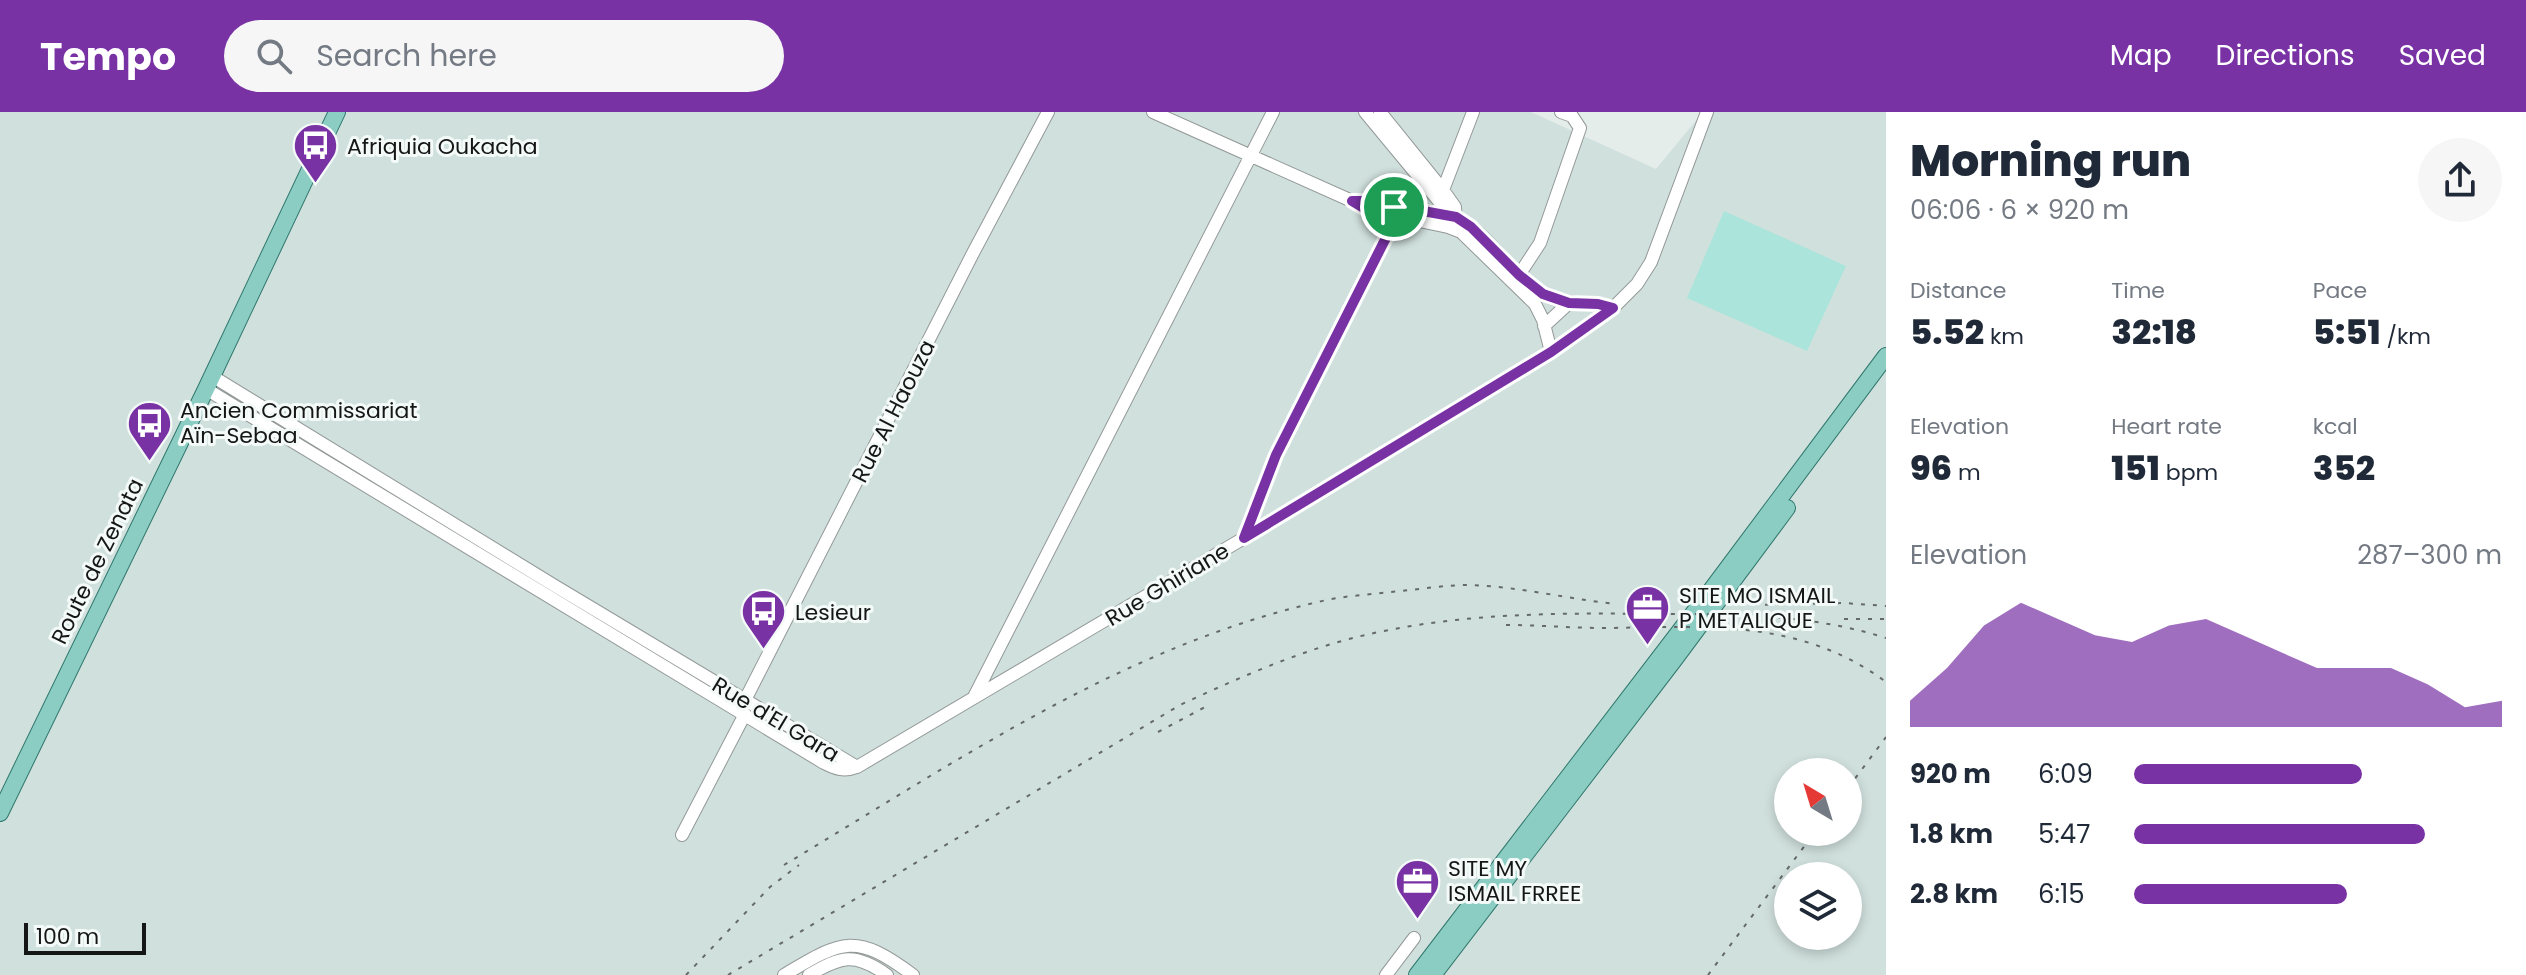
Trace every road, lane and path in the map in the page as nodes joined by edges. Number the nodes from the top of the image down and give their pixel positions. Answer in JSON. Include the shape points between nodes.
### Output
{"nodes":[{"id":1,"x":337,"y":112,"type":"edge"},
{"id":2,"x":1048,"y":112,"type":"edge"},
{"id":3,"x":1153,"y":112,"type":"edge"},
{"id":4,"x":1273,"y":112,"type":"edge"},
{"id":5,"x":1365,"y":112,"type":"edge"},
{"id":6,"x":1380,"y":112,"type":"edge"},
{"id":7,"x":1473,"y":112,"type":"edge"},
{"id":8,"x":1561,"y":112,"type":"edge"},
{"id":9,"x":1707,"y":112,"type":"edge"},
{"id":10,"x":1251,"y":157,"type":"junction"},
{"id":11,"x":1443,"y":190,"type":"junction"},
{"id":12,"x":1352,"y":201,"type":"junction"},
{"id":13,"x":1396,"y":218,"type":"junction"},
{"id":14,"x":1452,"y":222,"type":"junction"},
{"id":15,"x":1519,"y":275,"type":"junction"},
{"id":16,"x":1569,"y":303,"type":"junction"},
{"id":17,"x":1613,"y":308,"type":"junction"},
{"id":18,"x":1544,"y":326,"type":"junction"},
{"id":19,"x":1551,"y":352,"type":"junction"},
{"id":20,"x":1886,"y":356,"type":"edge"},
{"id":21,"x":1886,"y":372,"type":"edge"},
{"id":22,"x":209,"y":383,"type":"junction"},
{"id":23,"x":383,"y":481,"type":"junction"},
{"id":24,"x":376,"y":494,"type":"junction"},
{"id":25,"x":1244,"y":538,"type":"junction"},
{"id":26,"x":974,"y":698,"type":"junction"},
{"id":27,"x":743,"y":708,"type":"junction"},
{"id":28,"x":857,"y":767,"type":"joint"},
{"id":29,"x":0,"y":813,"type":"edge"},
{"id":30,"x":682,"y":835,"type":"dead end"},
{"id":31,"x":1414,"y":938,"type":"dead end"},
{"id":32,"x":871,"y":949,"type":"junction"},
{"id":33,"x":865,"y":963,"type":"junction"},
{"id":34,"x":784,"y":975,"type":"edge"},
{"id":35,"x":809,"y":975,"type":"edge"},
{"id":36,"x":887,"y":975,"type":"edge"},
{"id":37,"x":913,"y":975,"type":"edge"},
{"id":38,"x":1386,"y":975,"type":"edge"},
{"id":39,"x":1417,"y":975,"type":"edge"},
{"id":40,"x":1433,"y":975,"type":"edge"}],
"edges":[{"from":1,"to":22,"type":"main road","name":"Route de Zenata"},
{"from":2,"to":27,"type":"street","name":"Rue Al Haouza"},
{"from":3,"to":10,"type":"street"},
{"from":4,"to":10,"type":"street"},
{"from":5,"to":14,"type":"street"},
{"from":6,"to":11,"type":"street"},
{"from":7,"to":11,"type":"street"},
{"from":8,"to":15,"type":"street","via":[[1572,116],[1580,128],[1540,243]]},
{"from":9,"to":17,"type":"street","name":"Rue Ghiriane","via":[[1656,252],[1637,284]]},
{"from":10,"to":12,"type":"street"},
{"from":10,"to":26,"type":"street"},
{"from":11,"to":14,"type":"street","via":[[1455,207]]},
{"from":12,"to":13,"type":"street"},
{"from":12,"to":14,"type":"street"},
{"from":13,"to":14,"type":"street"},
{"from":13,"to":25,"type":"street","via":[[1276,455]]},
{"from":14,"to":15,"type":"street","via":[[1471,227]]},
{"from":14,"to":18,"type":"street","via":[[1535,304]]},
{"from":15,"to":16,"type":"street","via":[[1543,294]]},
{"from":16,"to":17,"type":"street"},
{"from":16,"to":18,"type":"street"},
{"from":17,"to":19,"type":"street","name":"Rue Ghiriane"},
{"from":18,"to":19,"type":"street"},
{"from":19,"to":25,"type":"street","name":"Rue Ghiriane"},
{"from":20,"to":39,"type":"main road"},
{"from":21,"to":40,"type":"main road"},
{"from":22,"to":23,"type":"street","name":"Rue d'El Gara"},
{"from":22,"to":24,"type":"street","name":"Rue d'El Gara"},
{"from":22,"to":29,"type":"main road","name":"Route de Zenata"},
{"from":23,"to":24,"type":"street"},
{"from":23,"to":27,"type":"street","name":"Rue d'El Gara"},
{"from":24,"to":27,"type":"street","name":"Rue d'El Gara"},
{"from":25,"to":26,"type":"street","name":"Rue Ghiriane"},
{"from":26,"to":28,"type":"street","name":"Rue Ghiriane"},
{"from":27,"to":28,"type":"street","name":"Rue d'El Gara"},
{"from":27,"to":30,"type":"street","name":"Rue Al Haouza"},
{"from":31,"to":38,"type":"street"},
{"from":32,"to":33,"type":"street"},
{"from":32,"to":34,"type":"street","via":[[853,944],[832,948]]},
{"from":32,"to":37,"type":"street"},
{"from":33,"to":35,"type":"street","via":[[840,959]]},
{"from":33,"to":36,"type":"street"}]}
